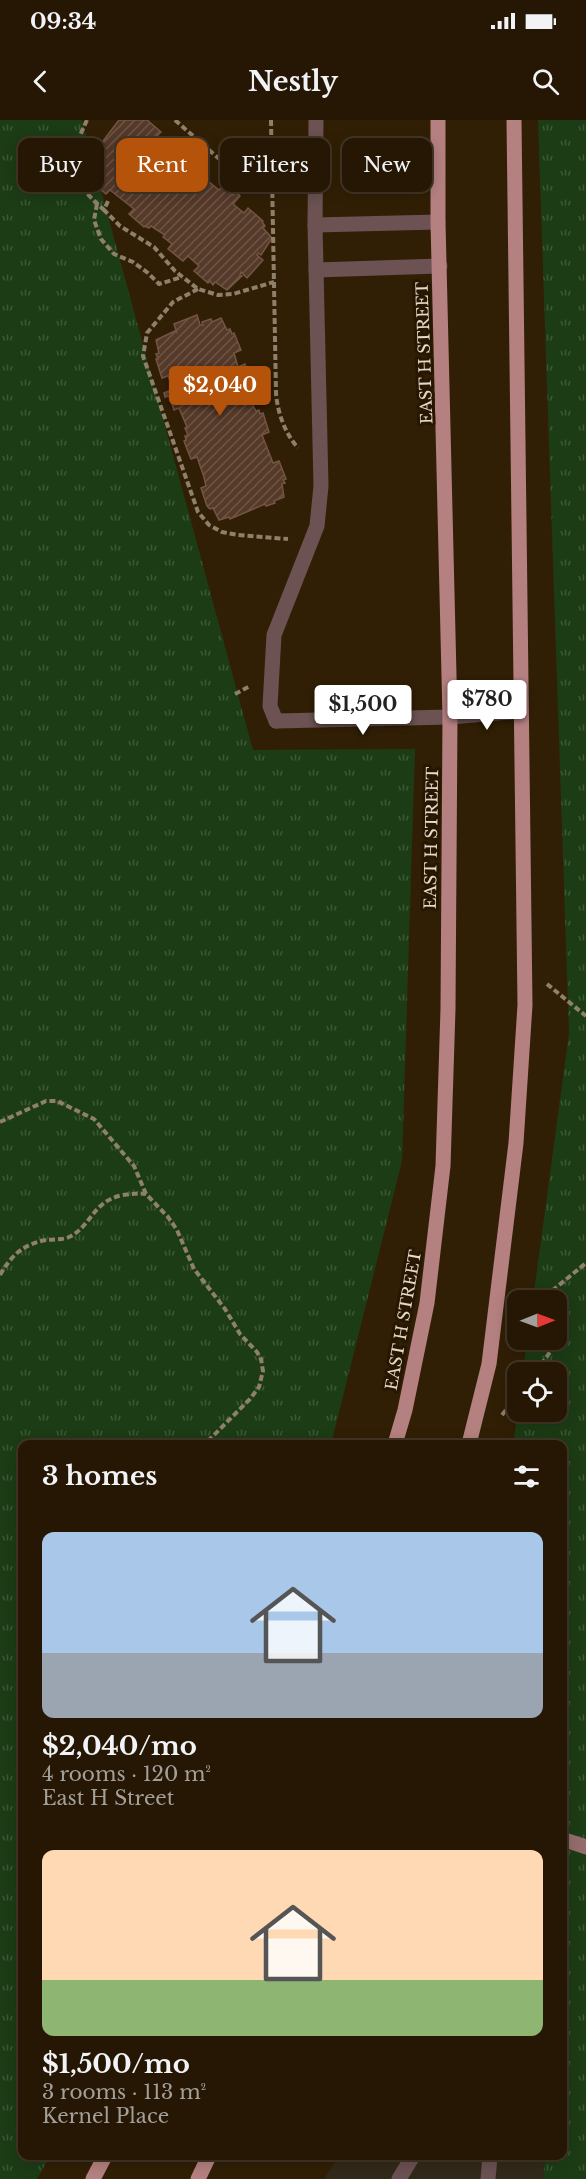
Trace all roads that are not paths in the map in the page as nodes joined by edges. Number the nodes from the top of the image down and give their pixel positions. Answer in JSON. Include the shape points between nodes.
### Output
{"nodes":[{"id":1,"x":316,"y":120,"type":"edge"},
{"id":2,"x":438,"y":120,"type":"edge"},
{"id":3,"x":514,"y":120,"type":"edge"},
{"id":4,"x":438,"y":222,"type":"junction"},
{"id":5,"x":315,"y":225,"type":"junction"},
{"id":6,"x":440,"y":266,"type":"junction"},
{"id":7,"x":316,"y":270,"type":"junction"},
{"id":8,"x":521,"y":711,"type":"junction"},
{"id":9,"x":450,"y":717,"type":"junction"},
{"id":10,"x":396,"y":1440,"type":"edge"},
{"id":11,"x":470,"y":1440,"type":"edge"},
{"id":12,"x":567,"y":1841,"type":"edge"},
{"id":13,"x":586,"y":1847,"type":"edge"},
{"id":14,"x":103,"y":2160,"type":"edge"},
{"id":15,"x":207,"y":2160,"type":"edge"},
{"id":16,"x":410,"y":2160,"type":"edge"},
{"id":17,"x":490,"y":2160,"type":"edge"},
{"id":18,"x":93,"y":2179,"type":"edge"},
{"id":19,"x":198,"y":2179,"type":"edge"},
{"id":20,"x":399,"y":2179,"type":"edge"},
{"id":21,"x":488,"y":2179,"type":"edge"}],
"edges":[{"from":1,"to":5,"type":"street"},
{"from":2,"to":4,"type":"main road","name":"EAST H STREET"},
{"from":3,"to":8,"type":"main road"},
{"from":4,"to":5,"type":"street"},
{"from":4,"to":6,"type":"main road","name":"EAST H STREET"},
{"from":5,"to":7,"type":"street"},
{"from":6,"to":7,"type":"street"},
{"from":6,"to":9,"type":"main road","name":"EAST H STREET"},
{"from":7,"to":9,"type":"street","via":[[321,486],[317,526],[274,634],[270,706],[276,721]]},
{"from":8,"to":9,"type":"street"},
{"from":8,"to":11,"type":"main road","via":[[525,1005],[516,1143],[489,1364]]},
{"from":9,"to":10,"type":"main road","name":"EAST H STREET","via":[[443,1166],[427,1303]]},
{"from":12,"to":13,"type":"street"},
{"from":14,"to":18,"type":"main road"},
{"from":15,"to":19,"type":"main road"},
{"from":16,"to":20,"type":"street"},
{"from":17,"to":21,"type":"street"}]}
